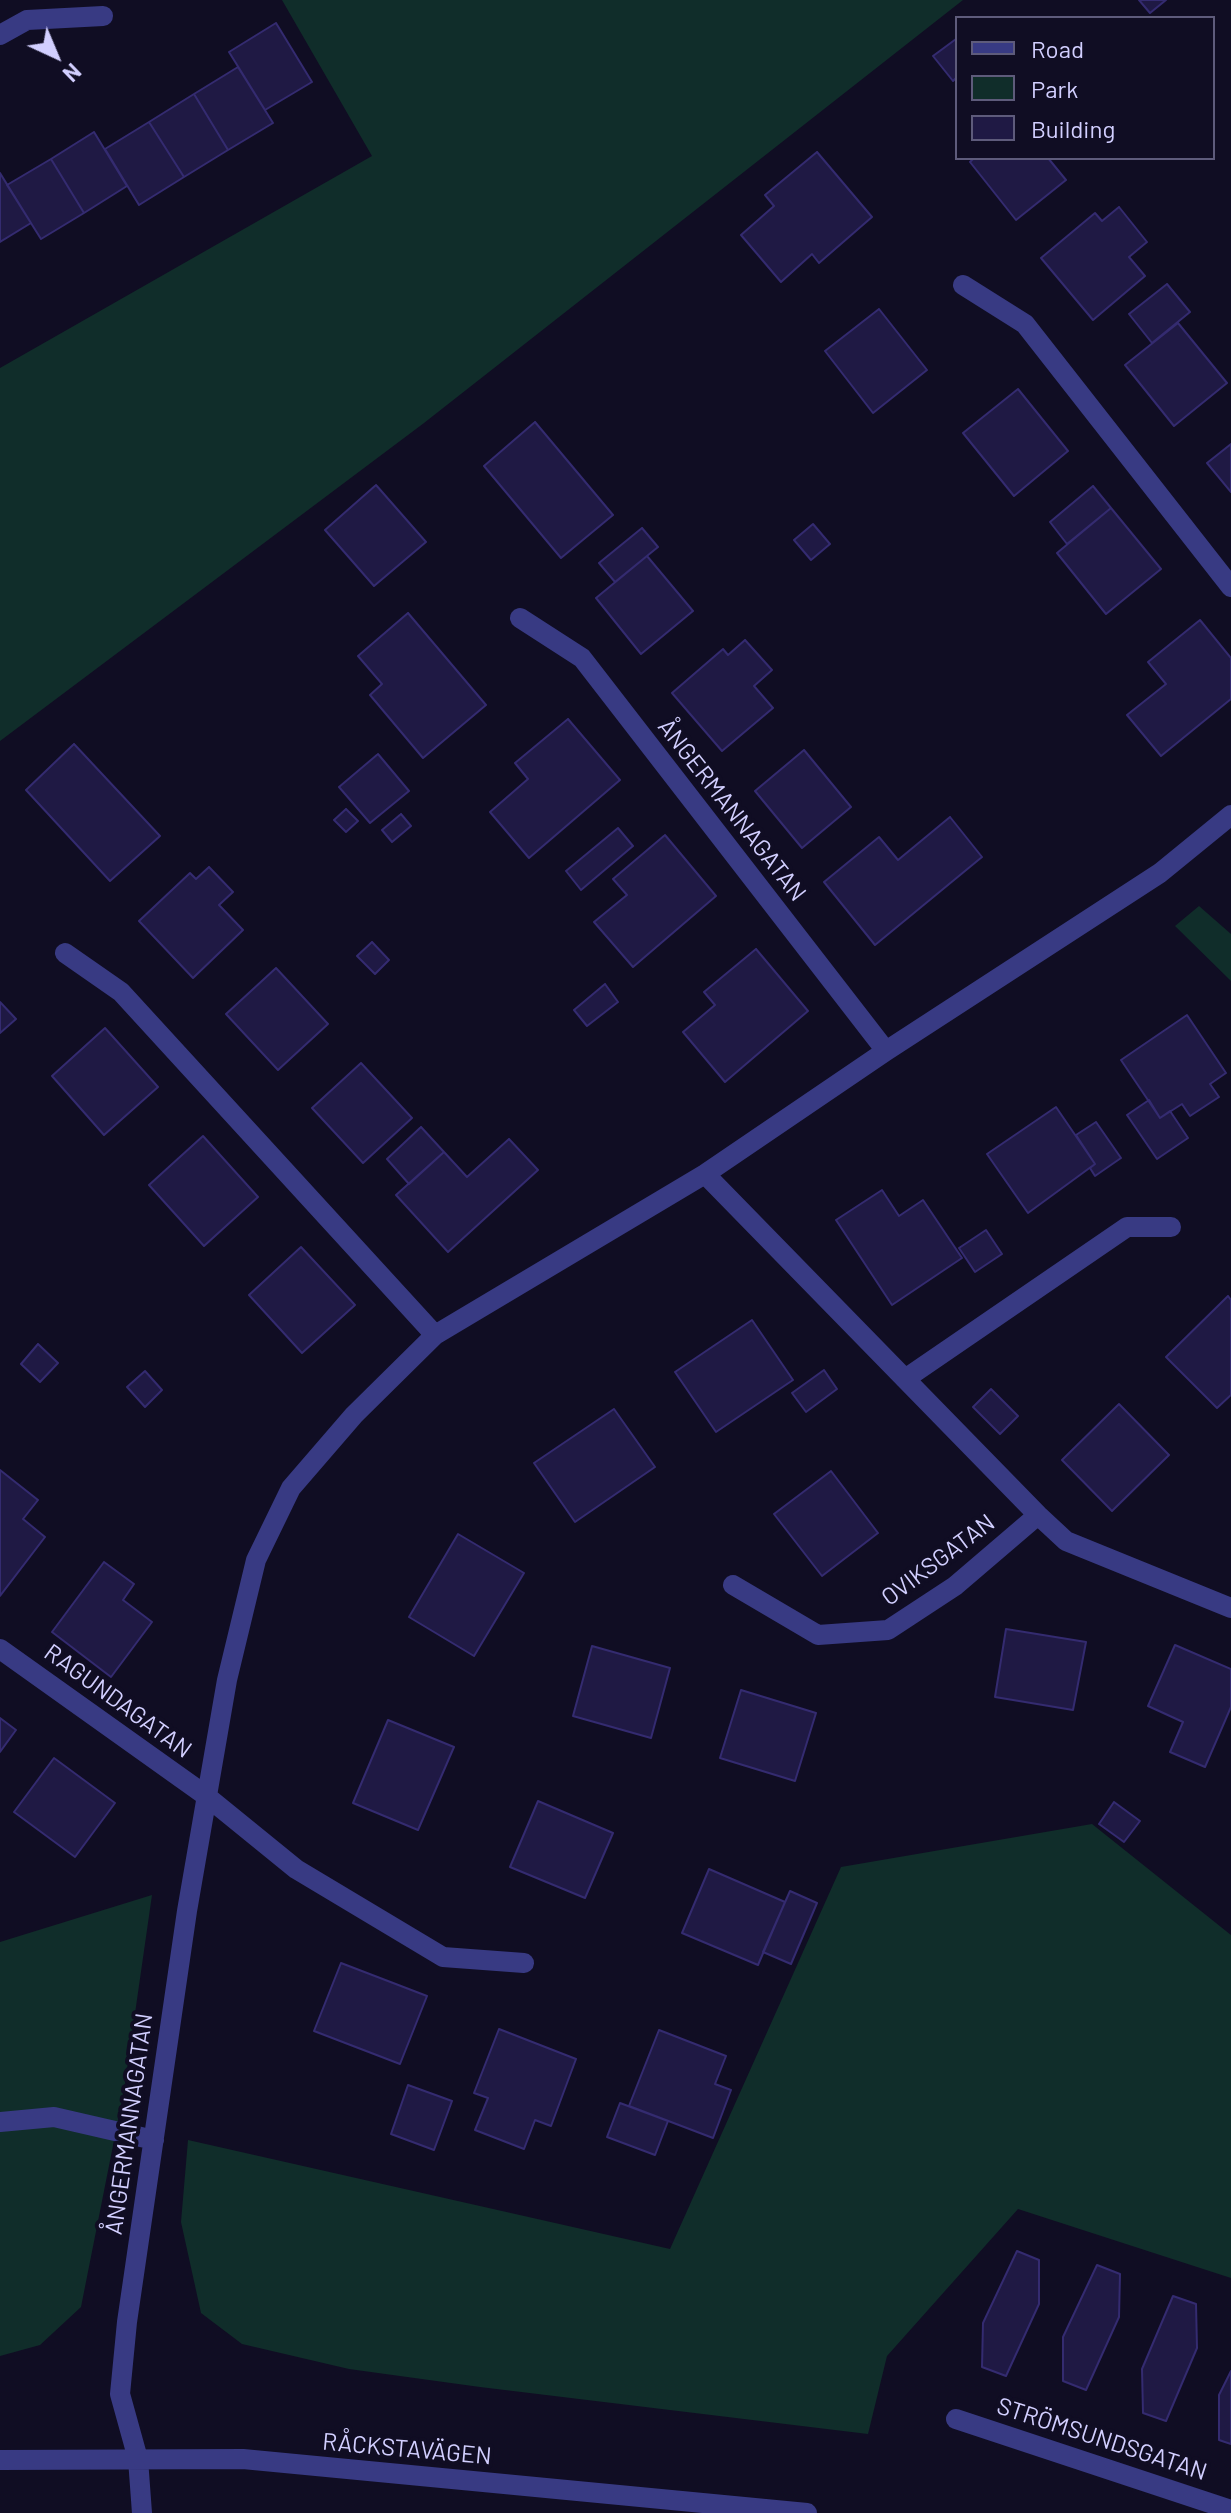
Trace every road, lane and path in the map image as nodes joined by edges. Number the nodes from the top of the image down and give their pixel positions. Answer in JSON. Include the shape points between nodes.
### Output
{"nodes":[{"id":1,"x":103,"y":16,"type":"dead end"},
{"id":2,"x":0,"y":35,"type":"edge"},
{"id":3,"x":963,"y":285,"type":"dead end"},
{"id":4,"x":1231,"y":587,"type":"edge"},
{"id":5,"x":520,"y":618,"type":"dead end"},
{"id":6,"x":1231,"y":815,"type":"edge"},
{"id":7,"x":65,"y":953,"type":"dead end"},
{"id":8,"x":886,"y":1051,"type":"junction"},
{"id":9,"x":705,"y":1174,"type":"junction"},
{"id":10,"x":1171,"y":1227,"type":"dead end"},
{"id":11,"x":435,"y":1335,"type":"junction"},
{"id":12,"x":905,"y":1379,"type":"junction"},
{"id":13,"x":1038,"y":1515,"type":"junction"},
{"id":14,"x":733,"y":1585,"type":"dead end"},
{"id":15,"x":1231,"y":1608,"type":"edge"},
{"id":16,"x":0,"y":1649,"type":"edge"},
{"id":17,"x":205,"y":1795,"type":"junction"},
{"id":18,"x":524,"y":1963,"type":"dead end"},
{"id":19,"x":0,"y":2122,"type":"edge"},
{"id":20,"x":154,"y":2140,"type":"junction"},
{"id":21,"x":956,"y":2419,"type":"dead end"},
{"id":22,"x":138,"y":2459,"type":"junction"},
{"id":23,"x":0,"y":2460,"type":"edge"},
{"id":24,"x":1231,"y":2510,"type":"edge"},
{"id":25,"x":142,"y":2513,"type":"edge"},
{"id":26,"x":807,"y":2513,"type":"edge"}],
"edges":[{"from":1,"to":2,"type":"street","via":[[27,20]]},
{"from":3,"to":4,"type":"street","via":[[1025,324]]},
{"from":5,"to":8,"type":"street","name":"ÅNGERMANNAGATAN","via":[[582,658]]},
{"from":6,"to":8,"type":"street","name":"ÅNGERMANNAGATAN","via":[[1160,873]]},
{"from":7,"to":11,"type":"street","via":[[121,992]]},
{"from":8,"to":9,"type":"street","name":"ÅNGERMANNAGATAN"},
{"from":9,"to":11,"type":"street","name":"ÅNGERMANNAGATAN"},
{"from":9,"to":12,"type":"street","name":"OVIKSGATAN"},
{"from":10,"to":12,"type":"street","via":[[1127,1227]]},
{"from":11,"to":17,"type":"street","name":"ÅNGERMANNAGATAN","via":[[354,1415],[291,1488],[256,1560]]},
{"from":12,"to":13,"type":"street","name":"OVIKSGATAN"},
{"from":13,"to":14,"type":"street","name":"OVIKSGATAN","via":[[955,1586],[888,1630],[818,1635]]},
{"from":13,"to":15,"type":"street","name":"OVIKSGATAN","via":[[1066,1541]]},
{"from":16,"to":17,"type":"street","name":"RAGUNDAGATAN"},
{"from":17,"to":18,"type":"street","via":[[296,1869],[443,1957]]},
{"from":17,"to":20,"type":"street","name":"ÅNGERMANNAGATAN"},
{"from":19,"to":20,"type":"street","via":[[54,2117]]},
{"from":20,"to":22,"type":"street","name":"ÅNGERMANNAGATAN","via":[[120,2394]]},
{"from":21,"to":24,"type":"street","name":"STRÖMSUNDSGATAN"},
{"from":22,"to":23,"type":"street","name":"RÅCKSTAVÄGEN"},
{"from":22,"to":25,"type":"street","name":"ÅNGERMANNAGATAN"},
{"from":22,"to":26,"type":"street","name":"RÅCKSTAVÄGEN","via":[[243,2459]]}]}
